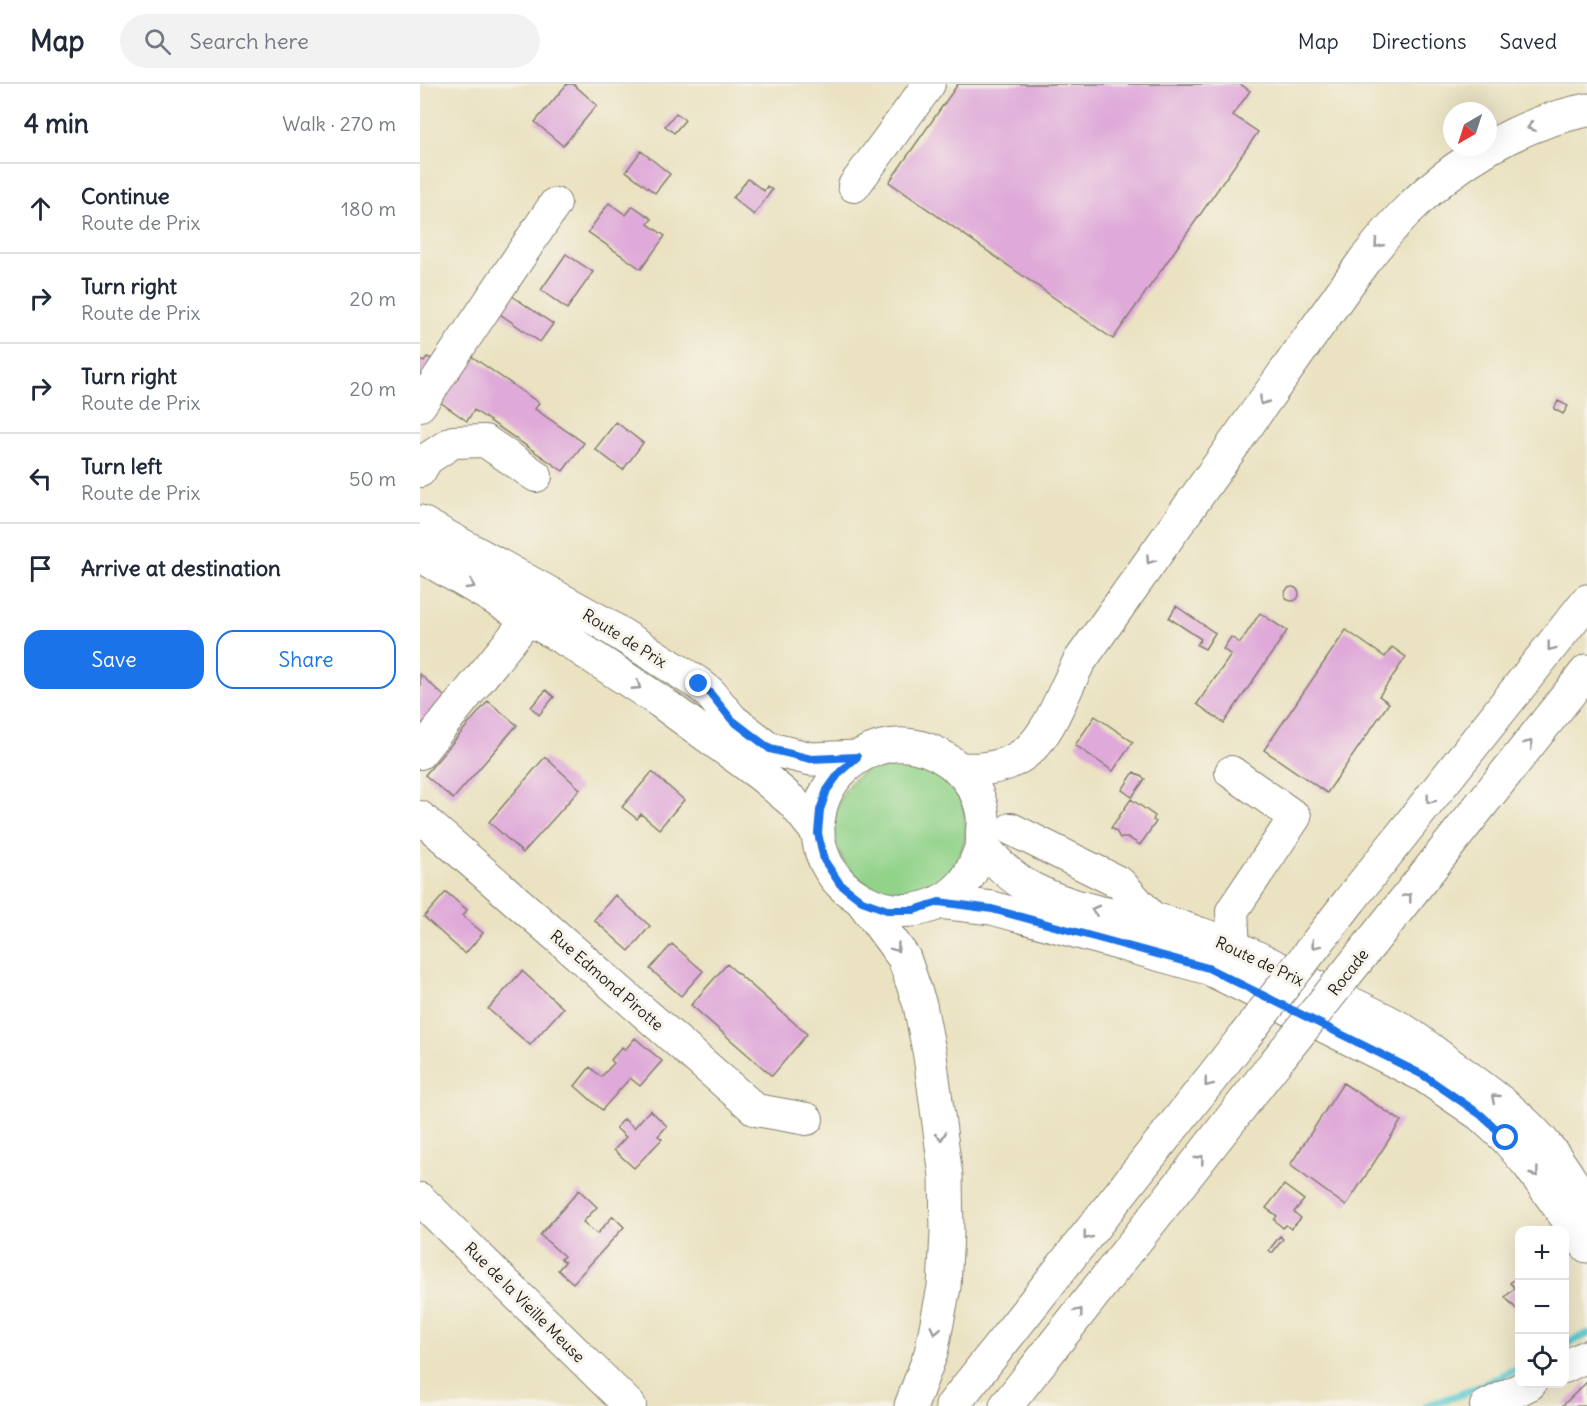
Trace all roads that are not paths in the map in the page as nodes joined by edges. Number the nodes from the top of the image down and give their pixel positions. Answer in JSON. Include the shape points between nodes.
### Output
{"nodes":[{"id":1,"x":929,"y":84,"type":"edge"},
{"id":2,"x":1587,"y":110,"type":"edge"},
{"id":3,"x":854,"y":186,"type":"dead end"},
{"id":4,"x":555,"y":204,"type":"dead end"},
{"id":5,"x":420,"y":405,"type":"edge"},
{"id":6,"x":420,"y":471,"type":"edge"},
{"id":7,"x":536,"y":476,"type":"dead end"},
{"id":8,"x":420,"y":522,"type":"edge"},
{"id":9,"x":420,"y":555,"type":"edge"},
{"id":10,"x":1587,"y":601,"type":"edge"},
{"id":11,"x":538,"y":605,"type":"junction"},
{"id":12,"x":1587,"y":671,"type":"edge"},
{"id":13,"x":420,"y":753,"type":"edge"},
{"id":14,"x":857,"y":757,"type":"junction"},
{"id":15,"x":960,"y":769,"type":"junction"},
{"id":16,"x":1231,"y":772,"type":"dead end"},
{"id":17,"x":420,"y":817,"type":"edge"},
{"id":18,"x":818,"y":833,"type":"junction"},
{"id":19,"x":997,"y":836,"type":"junction"},
{"id":20,"x":862,"y":901,"type":"junction"},
{"id":21,"x":939,"y":902,"type":"junction"},
{"id":22,"x":1153,"y":919,"type":"junction"},
{"id":23,"x":1234,"y":949,"type":"junction"},
{"id":24,"x":1160,"y":954,"type":"junction"},
{"id":25,"x":807,"y":1119,"type":"dead end"},
{"id":26,"x":420,"y":1199,"type":"edge"},
{"id":27,"x":1583,"y":1217,"type":"edge"},
{"id":28,"x":1587,"y":1356,"type":"edge"},
{"id":29,"x":1569,"y":1365,"type":"edge"},
{"id":30,"x":1520,"y":1388,"type":"edge"},
{"id":31,"x":630,"y":1406,"type":"edge"},
{"id":32,"x":911,"y":1406,"type":"edge"},
{"id":33,"x":952,"y":1406,"type":"edge"},
{"id":34,"x":1006,"y":1406,"type":"edge"},
{"id":35,"x":1486,"y":1406,"type":"edge"}],
"edges":[{"from":1,"to":3,"type":"street"},
{"from":2,"to":15,"type":"main road","one_way":true,"via":[[1518,133],[1459,166],[1406,212],[1364,261],[1079,662],[1051,722],[1027,753],[1008,765],[981,771]]},
{"from":4,"to":5,"type":"street"},
{"from":6,"to":7,"type":"street","via":[[427,459],[453,442],[485,441]]},
{"from":8,"to":11,"type":"main road","name":"Route de Prix"},
{"from":9,"to":11,"type":"main road","name":"Route de Prix","one_way":true},
{"from":10,"to":33,"type":"main road","one_way":true,"bridge":true},
{"from":11,"to":13,"type":"street"},
{"from":11,"to":14,"type":"main road","name":"Route de Prix","via":[[603,623],[699,684],[732,720],[770,749],[811,759]]},
{"from":11,"to":18,"type":"main road","name":"Route de Prix","one_way":true,"via":[[573,644],[761,775],[793,802]]},
{"from":34,"to":12,"type":"main road","name":"Rocade","one_way":true,"bridge":true},
{"from":14,"to":15,"type":"main road","name":"Route de Prix","via":[[893,745],[913,746],[938,754]]},
{"from":14,"to":18,"type":"main road","name":"Route de Prix","via":[[827,790]]},
{"from":15,"to":19,"type":"main road","name":"Route de Prix","via":[[975,791],[983,817]]},
{"from":16,"to":23,"type":"street","via":[[1295,817],[1232,911]]},
{"from":17,"to":25,"type":"street","name":"Rue Edmond Pirotte","via":[[756,1110]]},
{"from":18,"to":20,"type":"main road","name":"Route de Prix","via":[[824,860],[840,884]]},
{"from":19,"to":21,"type":"main road","name":"Route de Prix","via":[[960,887]]},
{"from":19,"to":22,"type":"street","via":[[1120,883]]},
{"from":22,"to":19,"type":"main road","name":"Route de Prix","one_way":true,"via":[[1076,906],[1031,889],[1001,867]]},
{"from":20,"to":21,"type":"main road","name":"Route de Prix","via":[[887,910],[914,910]]},
{"from":20,"to":32,"type":"main road","one_way":true,"via":[[904,958],[920,1005],[946,1176],[944,1287],[931,1353]]},
{"from":21,"to":24,"type":"main road","name":"Route de Prix","via":[[992,909]]},
{"from":22,"to":23,"type":"main road","name":"Route de Prix"},
{"from":23,"to":24,"type":"street"},
{"from":27,"to":23,"type":"main road","name":"Route de Prix","one_way":true,"via":[[1548,1148],[1483,1087],[1399,1028]]},
{"from":24,"to":27,"type":"main road","name":"Route de Prix","one_way":true,"via":[[1208,968],[1423,1075],[1481,1115]]},
{"from":26,"to":31,"type":"street","name":"Rue de la Vieille Meuse"},
{"from":28,"to":29,"type":"street"},
{"from":30,"to":35,"type":"street"}]}
